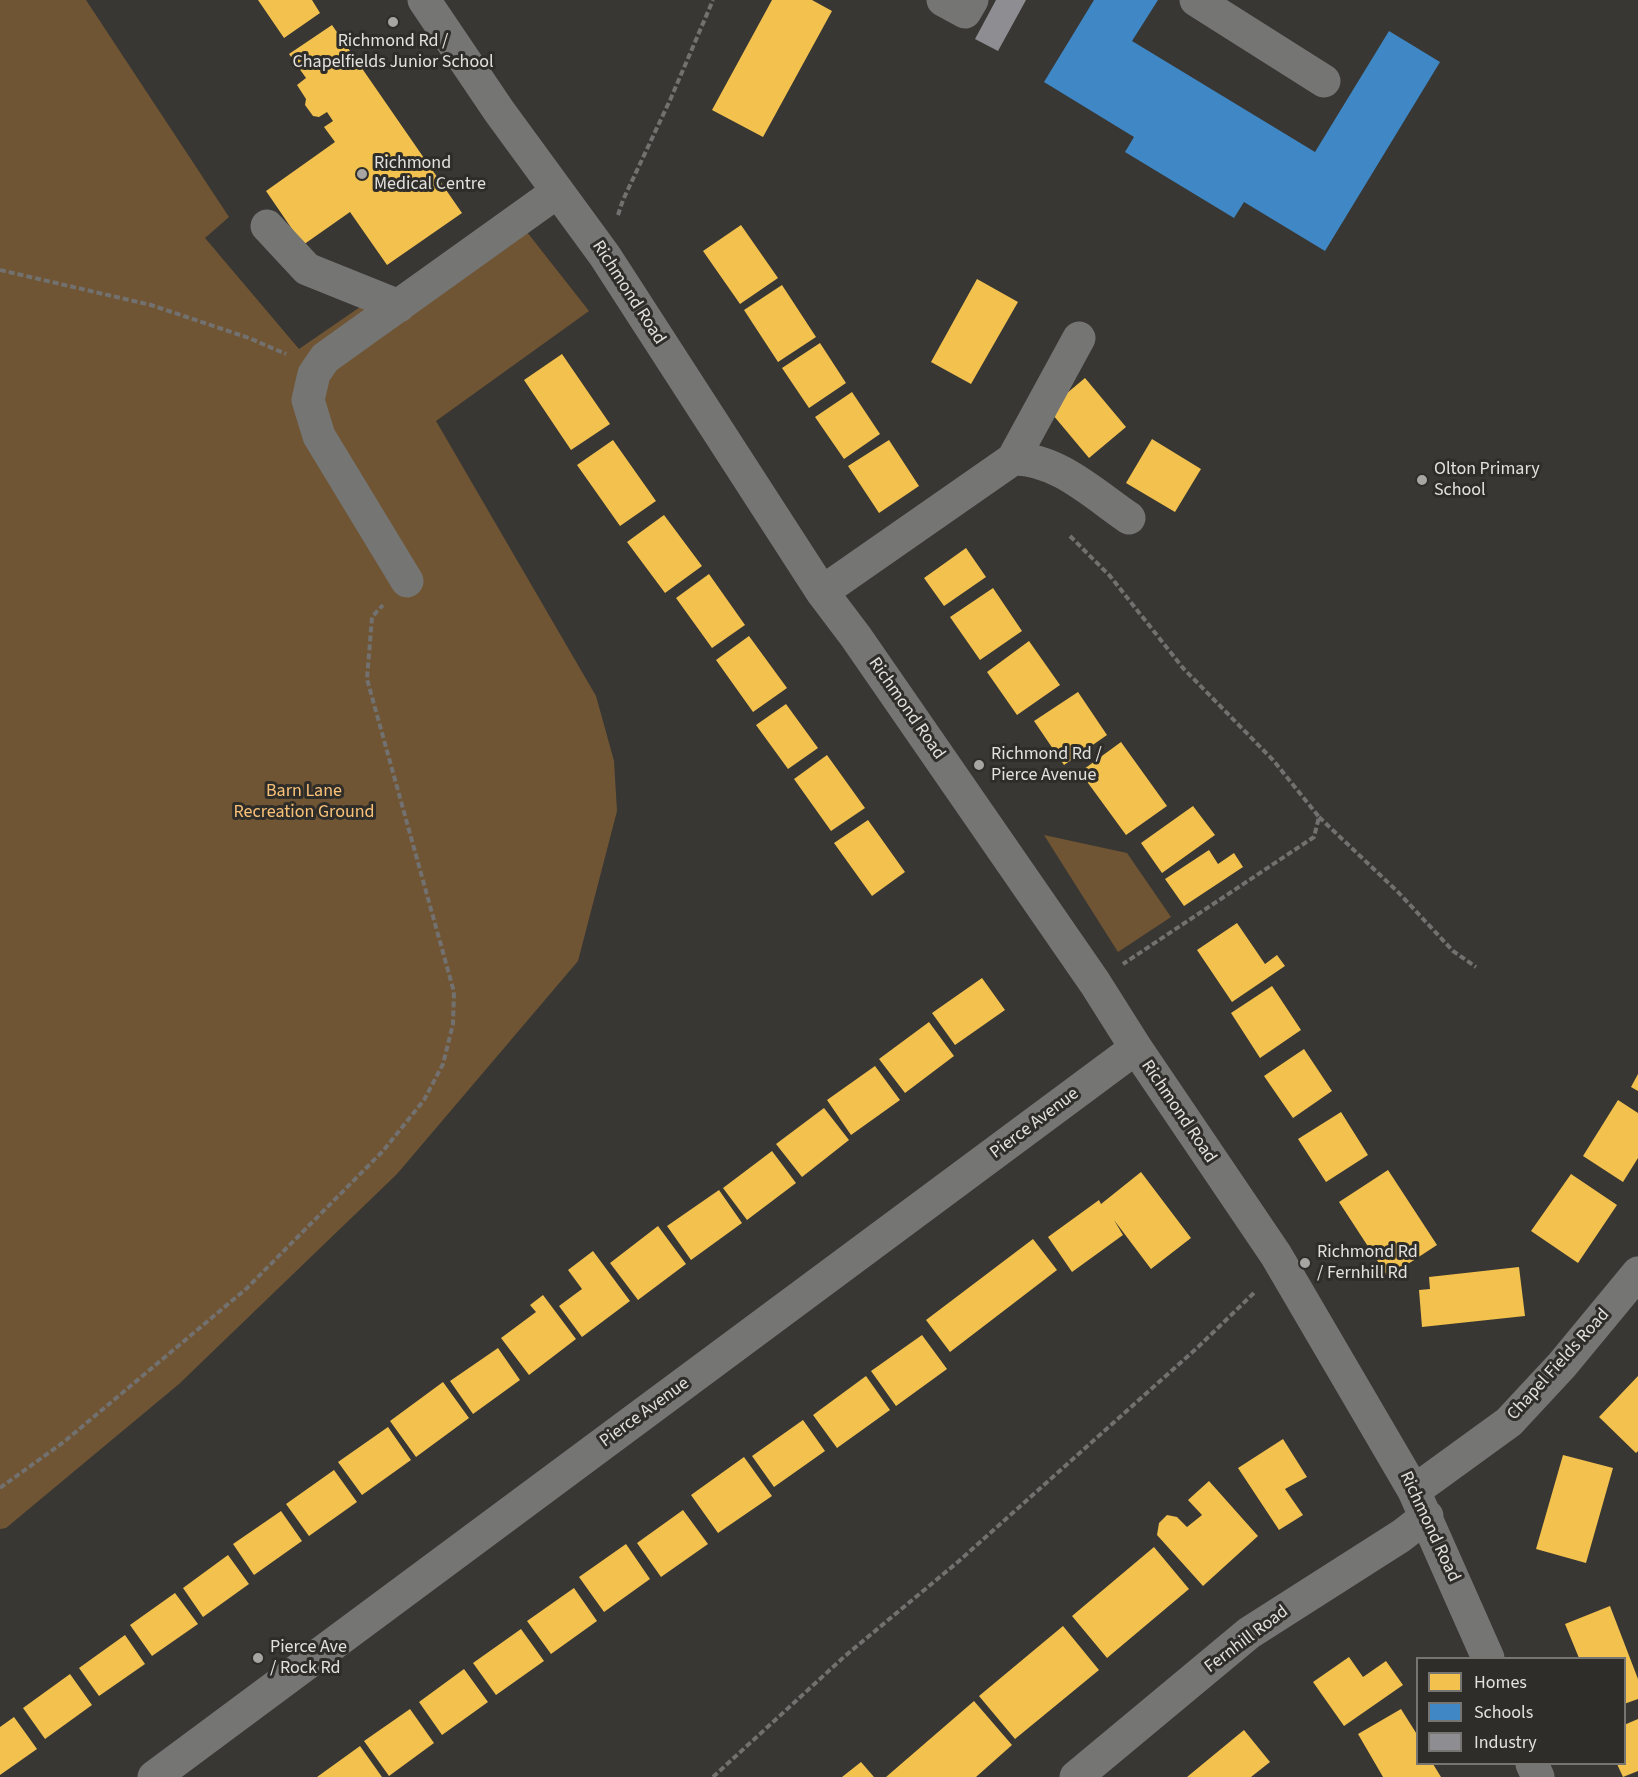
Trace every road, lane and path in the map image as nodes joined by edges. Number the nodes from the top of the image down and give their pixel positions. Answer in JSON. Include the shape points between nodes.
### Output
{"nodes":[{"id":1,"x":424,"y":0,"type":"edge"},
{"id":2,"x":713,"y":0,"type":"edge"},
{"id":3,"x":944,"y":0,"type":"edge"},
{"id":4,"x":972,"y":0,"type":"edge"},
{"id":5,"x":1196,"y":0,"type":"edge"},
{"id":6,"x":1324,"y":81,"type":"dead end"},
{"id":7,"x":557,"y":192,"type":"junction"},
{"id":8,"x":267,"y":226,"type":"dead end"},
{"id":9,"x":605,"y":256,"type":"junction"},
{"id":10,"x":0,"y":270,"type":"edge"},
{"id":11,"x":399,"y":306,"type":"junction"},
{"id":12,"x":1079,"y":338,"type":"dead end"},
{"id":13,"x":314,"y":374,"type":"junction"},
{"id":14,"x":1013,"y":459,"type":"junction"},
{"id":15,"x":1129,"y":518,"type":"dead end"},
{"id":16,"x":1070,"y":537,"type":"dead end"},
{"id":17,"x":407,"y":581,"type":"joint"},
{"id":18,"x":822,"y":592,"type":"junction"},
{"id":19,"x":1319,"y":817,"type":"junction"},
{"id":20,"x":1476,"y":967,"type":"dead end"},
{"id":21,"x":1095,"y":983,"type":"junction"},
{"id":22,"x":1136,"y":1048,"type":"junction"},
{"id":23,"x":1282,"y":1266,"type":"junction"},
{"id":24,"x":1638,"y":1273,"type":"edge"},
{"id":25,"x":0,"y":1488,"type":"edge"},
{"id":26,"x":1420,"y":1503,"type":"junction"},
{"id":27,"x":1487,"y":1657,"type":"edge"},
{"id":28,"x":154,"y":1777,"type":"edge"},
{"id":29,"x":713,"y":1777,"type":"edge"},
{"id":30,"x":1076,"y":1777,"type":"edge"}],
"edges":[{"from":1,"to":7,"type":"street","name":"Richmond Road"},
{"from":2,"to":9,"type":"path","via":[[623,200]]},
{"from":3,"to":4,"type":"street","via":[[965,12]]},
{"from":5,"to":6,"type":"street"},
{"from":7,"to":9,"type":"street","name":"Richmond Road"},
{"from":7,"to":11,"type":"street"},
{"from":8,"to":11,"type":"street","via":[[307,269]]},
{"from":9,"to":18,"type":"street","name":"Richmond Road"},
{"from":10,"to":13,"type":"path","via":[[151,305],[285,353]]},
{"from":11,"to":13,"type":"street","via":[[325,358]]},
{"from":12,"to":14,"type":"street"},
{"from":13,"to":17,"type":"street","via":[[308,400],[319,436]]},
{"from":14,"to":15,"type":"street","via":[[1030,458],[1063,472]]},
{"from":14,"to":18,"type":"street"},
{"from":16,"to":19,"type":"path","via":[[1110,576],[1183,668],[1273,760]]},
{"from":17,"to":25,"type":"path","via":[[372,617],[367,679],[454,992],[453,1024],[443,1064],[424,1100],[383,1152],[246,1289],[65,1441]]},
{"from":18,"to":21,"type":"street","name":"Richmond Road"},
{"from":19,"to":20,"type":"path","via":[[1453,951]]},
{"from":19,"to":21,"type":"path","via":[[1314,837]]},
{"from":21,"to":22,"type":"street","name":"Richmond Road"},
{"from":22,"to":23,"type":"street","name":"Richmond Road"},
{"from":22,"to":28,"type":"street","name":"Pierce Avenue"},
{"from":23,"to":26,"type":"street","name":"Richmond Road"},
{"from":23,"to":29,"type":"path","via":[[1197,1348]]},
{"from":24,"to":26,"type":"street","name":"Chapel Fields Road","via":[[1563,1365],[1509,1422]]},
{"from":26,"to":27,"type":"street","name":"Richmond Road"},
{"from":26,"to":30,"type":"street","name":"Fernhill Road","via":[[1401,1536],[1249,1633]]}]}
